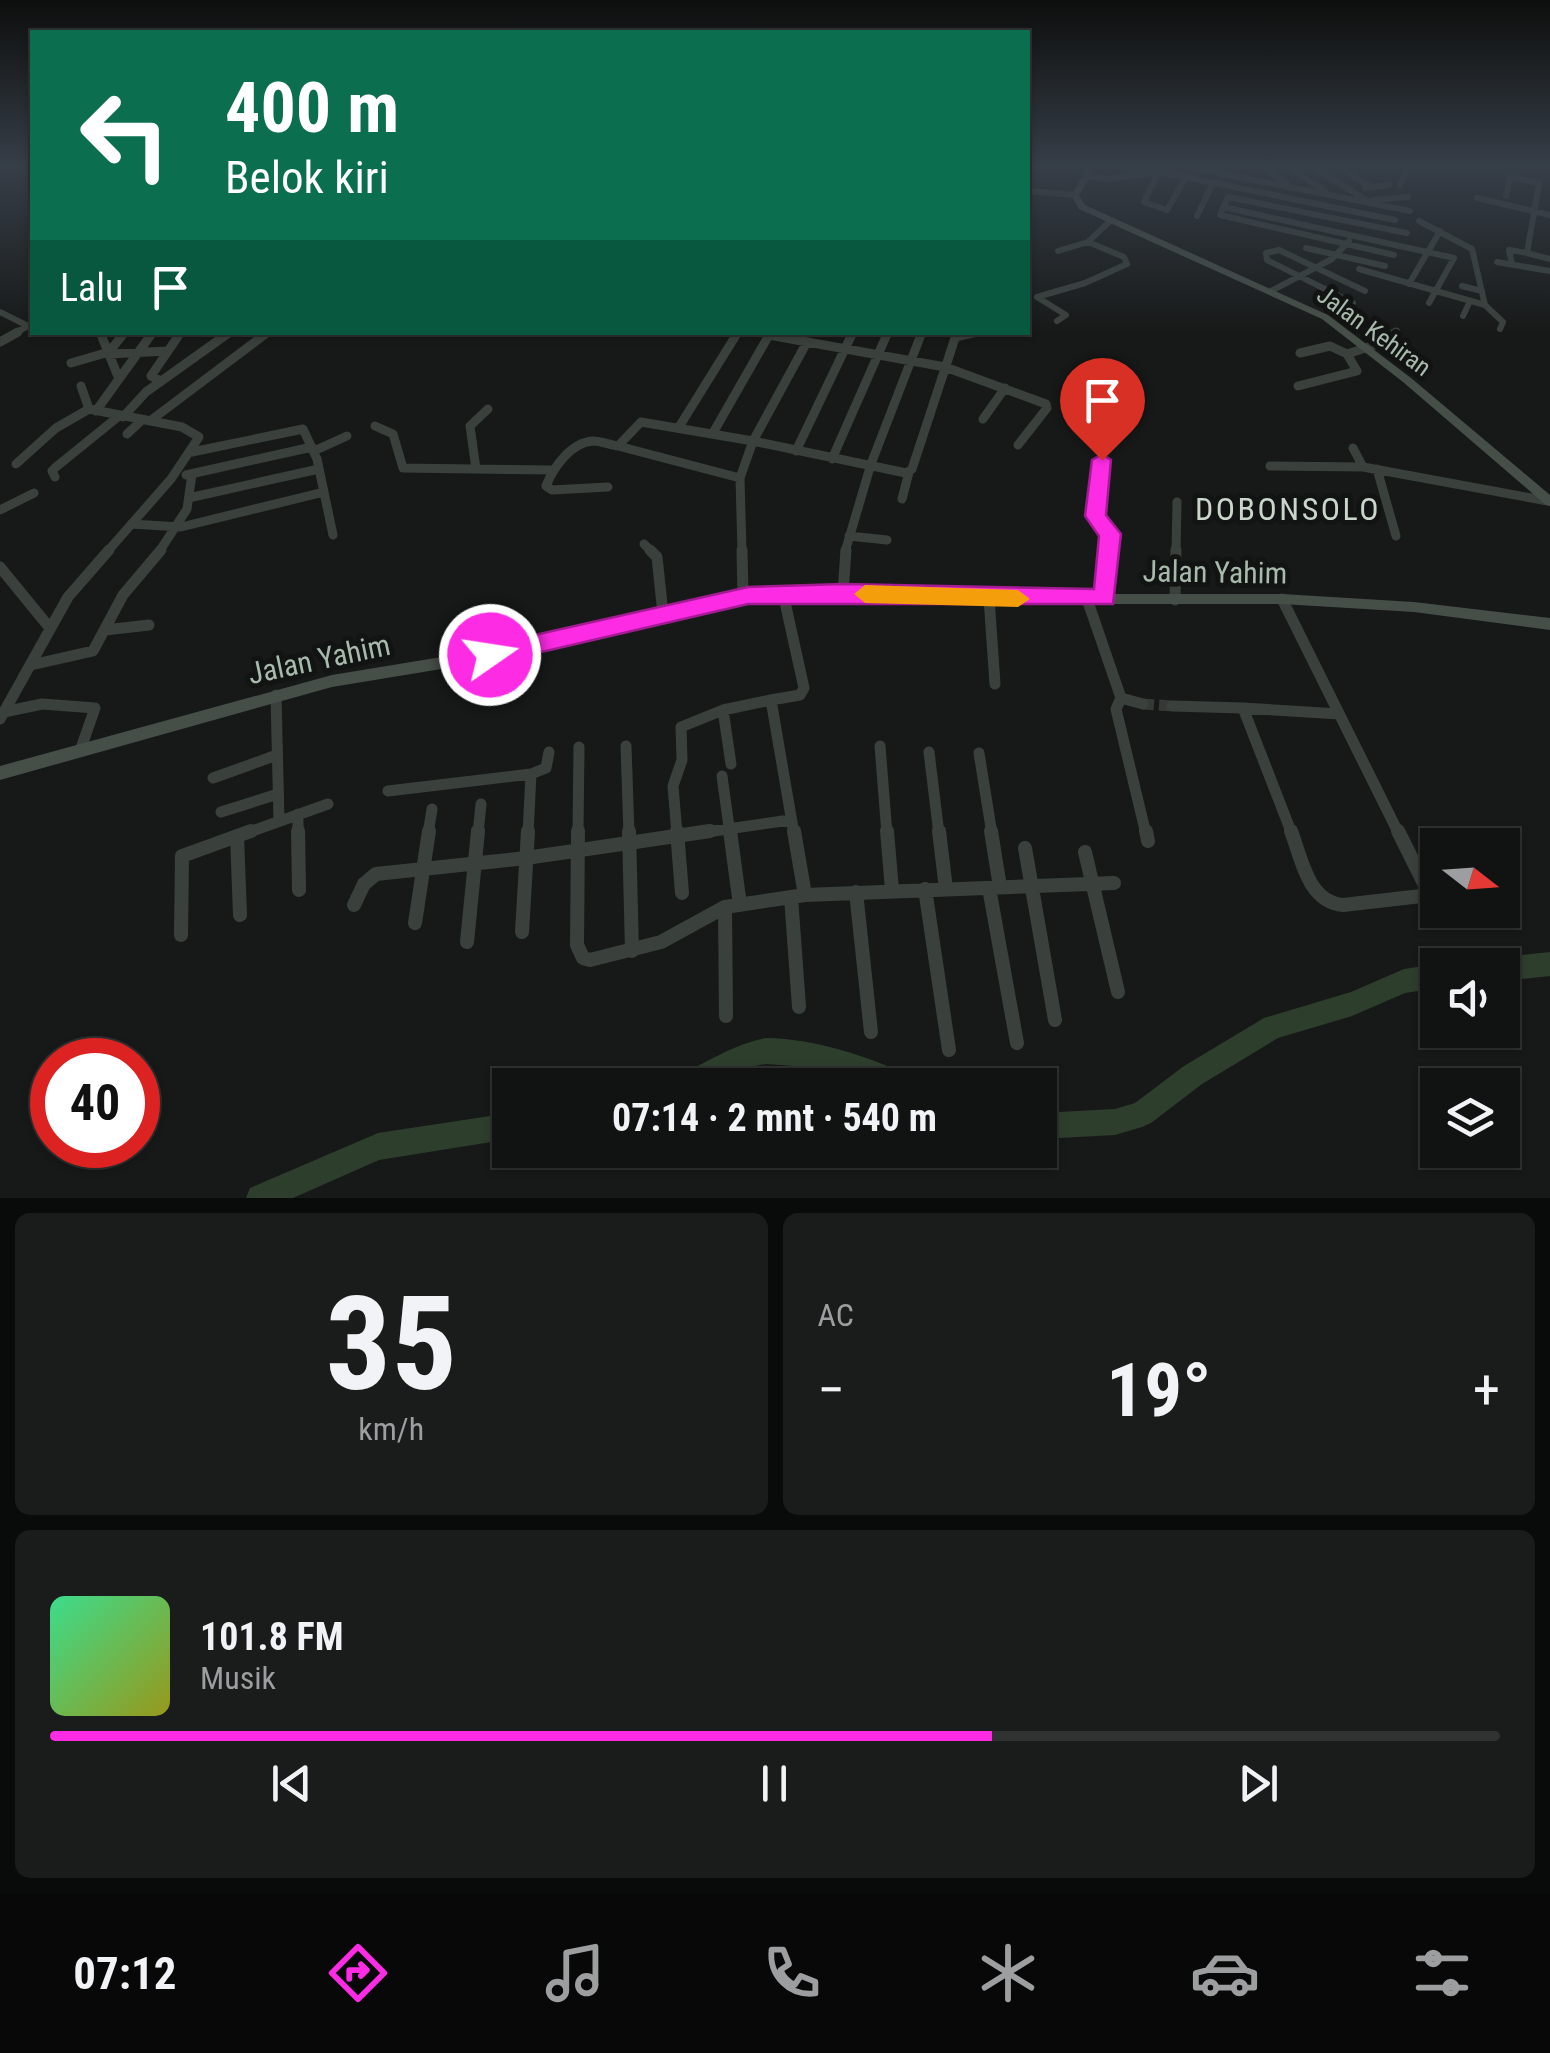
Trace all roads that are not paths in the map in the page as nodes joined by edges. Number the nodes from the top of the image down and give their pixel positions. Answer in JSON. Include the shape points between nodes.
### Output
{"nodes":[{"id":1,"x":1110,"y":221,"type":"joint"},
{"id":2,"x":1235,"y":221,"type":"edge"},
{"id":3,"x":1290,"y":221,"type":"edge"},
{"id":4,"x":1345,"y":221,"type":"edge"},
{"id":5,"x":1420,"y":221,"type":"edge"},
{"id":6,"x":1425,"y":221,"type":"edge"},
{"id":7,"x":1532,"y":221,"type":"edge"},
{"id":8,"x":1360,"y":224,"type":"junction"},
{"id":9,"x":1440,"y":231,"type":"junction"},
{"id":10,"x":1408,"y":233,"type":"junction"},
{"id":11,"x":1354,"y":234,"type":"junction"},
{"id":12,"x":1088,"y":242,"type":"junction"},
{"id":13,"x":1401,"y":244,"type":"junction"},
{"id":14,"x":1346,"y":245,"type":"junction"},
{"id":15,"x":1306,"y":248,"type":"dead end"},
{"id":16,"x":1428,"y":251,"type":"junction"},
{"id":17,"x":1058,"y":252,"type":"dead end"},
{"id":18,"x":1527,"y":253,"type":"junction"},
{"id":19,"x":1394,"y":255,"type":"junction"},
{"id":20,"x":1338,"y":256,"type":"junction"},
{"id":21,"x":1550,"y":260,"type":"edge"},
{"id":22,"x":1497,"y":262,"type":"dead end"},
{"id":23,"x":1512,"y":264,"type":"junction"},
{"id":24,"x":1318,"y":268,"type":"junction"},
{"id":25,"x":1359,"y":268,"type":"dead end"},
{"id":26,"x":1384,"y":270,"type":"junction"},
{"id":27,"x":1550,"y":271,"type":"edge"},
{"id":28,"x":1300,"y":277,"type":"junction"},
{"id":29,"x":1405,"y":282,"type":"junction"},
{"id":30,"x":1462,"y":286,"type":"dead end"},
{"id":31,"x":1271,"y":291,"type":"junction"},
{"id":32,"x":1364,"y":291,"type":"dead end"},
{"id":33,"x":1438,"y":292,"type":"junction"},
{"id":34,"x":1482,"y":292,"type":"junction"},
{"id":35,"x":1393,"y":293,"type":"dead end"},
{"id":36,"x":1470,"y":301,"type":"junction"},
{"id":37,"x":1429,"y":303,"type":"dead end"},
{"id":38,"x":1353,"y":304,"type":"dead end"},
{"id":39,"x":1486,"y":306,"type":"junction"},
{"id":40,"x":0,"y":312,"type":"edge"},
{"id":41,"x":1463,"y":316,"type":"dead end"},
{"id":42,"x":1056,"y":321,"type":"dead end"},
{"id":43,"x":30,"y":325,"type":"edge"},
{"id":44,"x":1500,"y":329,"type":"dead end"},
{"id":45,"x":1396,"y":332,"type":"dead end"},
{"id":46,"x":101,"y":335,"type":"edge"},
{"id":47,"x":123,"y":335,"type":"edge"},
{"id":48,"x":151,"y":335,"type":"edge"},
{"id":49,"x":179,"y":335,"type":"edge"},
{"id":50,"x":212,"y":335,"type":"edge"},
{"id":51,"x":226,"y":335,"type":"edge"},
{"id":52,"x":264,"y":335,"type":"edge"},
{"id":53,"x":736,"y":335,"type":"edge"},
{"id":54,"x":769,"y":335,"type":"edge"},
{"id":55,"x":775,"y":335,"type":"edge"},
{"id":56,"x":852,"y":335,"type":"edge"},
{"id":57,"x":887,"y":335,"type":"edge"},
{"id":58,"x":921,"y":335,"type":"edge"},
{"id":59,"x":956,"y":335,"type":"edge"},
{"id":60,"x":0,"y":342,"type":"edge"},
{"id":61,"x":807,"y":342,"type":"junction"},
{"id":62,"x":1367,"y":348,"type":"junction"},
{"id":63,"x":845,"y":349,"type":"junction"},
{"id":64,"x":168,"y":351,"type":"junction"},
{"id":65,"x":203,"y":351,"type":"junction"},
{"id":66,"x":138,"y":352,"type":"junction"},
{"id":67,"x":108,"y":353,"type":"junction"},
{"id":68,"x":1300,"y":353,"type":"dead end"},
{"id":69,"x":1347,"y":354,"type":"junction"},
{"id":70,"x":878,"y":356,"type":"junction"},
{"id":71,"x":911,"y":361,"type":"junction"},
{"id":72,"x":71,"y":363,"type":"dead end"},
{"id":73,"x":945,"y":367,"type":"junction"},
{"id":74,"x":119,"y":379,"type":"junction"},
{"id":75,"x":161,"y":381,"type":"junction"},
{"id":76,"x":81,"y":386,"type":"dead end"},
{"id":77,"x":1298,"y":386,"type":"dead end"},
{"id":78,"x":1005,"y":388,"type":"junction"},
{"id":79,"x":488,"y":409,"type":"dead end"},
{"id":80,"x":93,"y":410,"type":"junction"},
{"id":81,"x":121,"y":416,"type":"junction"},
{"id":82,"x":983,"y":419,"type":"dead end"},
{"id":83,"x":146,"y":420,"type":"junction"},
{"id":84,"x":374,"y":426,"type":"dead end"},
{"id":85,"x":678,"y":427,"type":"junction"},
{"id":86,"x":127,"y":434,"type":"dead end"},
{"id":87,"x":713,"y":434,"type":"junction"},
{"id":88,"x":347,"y":436,"type":"dead end"},
{"id":89,"x":753,"y":442,"type":"junction"},
{"id":90,"x":618,"y":446,"type":"junction"},
{"id":91,"x":1018,"y":446,"type":"dead end"},
{"id":92,"x":1354,"y":448,"type":"dead end"},
{"id":93,"x":313,"y":449,"type":"junction"},
{"id":94,"x":796,"y":450,"type":"junction"},
{"id":95,"x":192,"y":452,"type":"junction"},
{"id":96,"x":832,"y":459,"type":"junction"},
{"id":97,"x":1102,"y":460,"type":"dead end"},
{"id":98,"x":16,"y":464,"type":"dead end"},
{"id":99,"x":1270,"y":466,"type":"dead end"},
{"id":100,"x":870,"y":467,"type":"junction"},
{"id":101,"x":1363,"y":467,"type":"junction"},
{"id":102,"x":319,"y":469,"type":"junction"},
{"id":103,"x":476,"y":469,"type":"junction"},
{"id":104,"x":1377,"y":469,"type":"junction"},
{"id":105,"x":552,"y":470,"type":"junction"},
{"id":106,"x":909,"y":472,"type":"junction"},
{"id":107,"x":192,"y":474,"type":"junction"},
{"id":108,"x":55,"y":477,"type":"dead end"},
{"id":109,"x":740,"y":478,"type":"junction"},
{"id":110,"x":171,"y":479,"type":"junction"},
{"id":111,"x":608,"y":487,"type":"dead end"},
{"id":112,"x":324,"y":492,"type":"junction"},
{"id":113,"x":34,"y":494,"type":"dead end"},
{"id":114,"x":193,"y":497,"type":"junction"},
{"id":115,"x":902,"y":498,"type":"dead end"},
{"id":116,"x":1549,"y":501,"type":"edge"},
{"id":117,"x":1177,"y":502,"type":"dead end"},
{"id":118,"x":0,"y":510,"type":"edge"},
{"id":119,"x":131,"y":524,"type":"junction"},
{"id":120,"x":181,"y":527,"type":"junction"},
{"id":121,"x":333,"y":535,"type":"dead end"},
{"id":122,"x":849,"y":536,"type":"junction"},
{"id":123,"x":1396,"y":536,"type":"dead end"},
{"id":124,"x":886,"y":540,"type":"dead end"},
{"id":125,"x":644,"y":544,"type":"dead end"},
{"id":126,"x":0,"y":567,"type":"edge"},
{"id":127,"x":5,"y":580,"type":"edge"},
{"id":128,"x":783,"y":593,"type":"junction"},
{"id":129,"x":843,"y":593,"type":"junction"},
{"id":130,"x":743,"y":596,"type":"junction"},
{"id":131,"x":988,"y":598,"type":"junction"},
{"id":132,"x":1105,"y":598,"type":"junction"},
{"id":133,"x":1086,"y":599,"type":"junction"},
{"id":134,"x":1282,"y":599,"type":"junction"},
{"id":135,"x":1175,"y":600,"type":"junction"},
{"id":136,"x":663,"y":614,"type":"junction"},
{"id":137,"x":1550,"y":624,"type":"edge"},
{"id":138,"x":149,"y":626,"type":"dead end"},
{"id":139,"x":49,"y":628,"type":"junction"},
{"id":140,"x":105,"y":630,"type":"junction"},
{"id":141,"x":31,"y":665,"type":"junction"},
{"id":142,"x":995,"y":684,"type":"dead end"},
{"id":143,"x":276,"y":695,"type":"junction"},
{"id":144,"x":1121,"y":698,"type":"junction"},
{"id":145,"x":772,"y":700,"type":"junction"},
{"id":146,"x":1143,"y":704,"type":"tunnel mouth"},
{"id":147,"x":1172,"y":706,"type":"tunnel mouth"},
{"id":148,"x":1243,"y":708,"type":"junction"},
{"id":149,"x":724,"y":710,"type":"junction"},
{"id":150,"x":1339,"y":714,"type":"junction"},
{"id":151,"x":2,"y":716,"type":"edge"},
{"id":152,"x":626,"y":746,"type":"dead end"},
{"id":153,"x":880,"y":746,"type":"dead end"},
{"id":154,"x":579,"y":748,"type":"dead end"},
{"id":155,"x":80,"y":751,"type":"junction"},
{"id":156,"x":550,"y":752,"type":"dead end"},
{"id":157,"x":929,"y":752,"type":"dead end"},
{"id":158,"x":979,"y":752,"type":"dead end"},
{"id":159,"x":277,"y":755,"type":"junction"},
{"id":160,"x":732,"y":764,"type":"dead end"},
{"id":161,"x":0,"y":773,"type":"edge"},
{"id":162,"x":531,"y":774,"type":"junction"},
{"id":163,"x":722,"y":776,"type":"dead end"},
{"id":164,"x":213,"y":778,"type":"dead end"},
{"id":165,"x":388,"y":791,"type":"dead end"},
{"id":166,"x":278,"y":794,"type":"junction"},
{"id":167,"x":328,"y":804,"type":"dead end"},
{"id":168,"x":481,"y":804,"type":"dead end"},
{"id":169,"x":432,"y":809,"type":"dead end"},
{"id":170,"x":221,"y":812,"type":"dead end"},
{"id":171,"x":298,"y":814,"type":"junction"},
{"id":172,"x":790,"y":820,"type":"junction"},
{"id":173,"x":279,"y":821,"type":"junction"},
{"id":174,"x":728,"y":828,"type":"junction"},
{"id":175,"x":678,"y":835,"type":"junction"},
{"id":176,"x":236,"y":836,"type":"junction"},
{"id":177,"x":1148,"y":841,"type":"dead end"},
{"id":178,"x":628,"y":845,"type":"junction"},
{"id":179,"x":1024,"y":848,"type":"dead end"},
{"id":180,"x":578,"y":850,"type":"junction"},
{"id":181,"x":1085,"y":852,"type":"dead end"},
{"id":182,"x":526,"y":858,"type":"junction"},
{"id":183,"x":474,"y":862,"type":"junction"},
{"id":184,"x":423,"y":869,"type":"junction"},
{"id":185,"x":1114,"y":883,"type":"dead end"},
{"id":186,"x":1092,"y":884,"type":"junction"},
{"id":187,"x":1030,"y":885,"type":"junction"},
{"id":188,"x":995,"y":887,"type":"junction"},
{"id":189,"x":925,"y":889,"type":"junction"},
{"id":190,"x":946,"y":889,"type":"junction"},
{"id":191,"x":299,"y":890,"type":"dead end"},
{"id":192,"x":892,"y":890,"type":"junction"},
{"id":193,"x":856,"y":892,"type":"junction"},
{"id":194,"x":682,"y":894,"type":"dead end"},
{"id":195,"x":798,"y":896,"type":"junction"},
{"id":196,"x":354,"y":905,"type":"dead end"},
{"id":197,"x":733,"y":906,"type":"junction"},
{"id":198,"x":240,"y":915,"type":"dead end"},
{"id":199,"x":415,"y":923,"type":"dead end"},
{"id":200,"x":522,"y":932,"type":"dead end"},
{"id":201,"x":182,"y":935,"type":"dead end"},
{"id":202,"x":467,"y":942,"type":"dead end"},
{"id":203,"x":632,"y":951,"type":"junction"},
{"id":204,"x":1118,"y":992,"type":"dead end"},
{"id":205,"x":800,"y":1007,"type":"dead end"},
{"id":206,"x":726,"y":1016,"type":"dead end"},
{"id":207,"x":1056,"y":1020,"type":"dead end"},
{"id":208,"x":872,"y":1032,"type":"dead end"},
{"id":209,"x":1017,"y":1043,"type":"dead end"},
{"id":210,"x":949,"y":1050,"type":"dead end"}],
"edges":[{"from":1,"to":12,"type":"street"},
{"from":1,"to":31,"type":"street","name":"Jalan Kehiran"},
{"from":2,"to":14,"type":"street"},
{"from":3,"to":11,"type":"street"},
{"from":4,"to":8,"type":"street"},
{"from":5,"to":10,"type":"street"},
{"from":6,"to":9,"type":"street"},
{"from":7,"to":18,"type":"street"},
{"from":8,"to":10,"type":"street"},
{"from":8,"to":11,"type":"street"},
{"from":9,"to":16,"type":"street"},
{"from":9,"to":34,"type":"street","via":[[1474,251]]},
{"from":10,"to":13,"type":"street"},
{"from":11,"to":13,"type":"street"},
{"from":11,"to":14,"type":"street"},
{"from":12,"to":17,"type":"street"},
{"from":12,"to":42,"type":"street","via":[[1127,264],[1037,297],[1066,315]]},
{"from":13,"to":16,"type":"street"},
{"from":13,"to":19,"type":"street"},
{"from":14,"to":19,"type":"street"},
{"from":14,"to":20,"type":"street"},
{"from":15,"to":20,"type":"street"},
{"from":16,"to":29,"type":"street"},
{"from":16,"to":33,"type":"street","via":[[1455,259]]},
{"from":18,"to":21,"type":"street"},
{"from":18,"to":23,"type":"street","via":[[1509,250]]},
{"from":19,"to":26,"type":"street"},
{"from":20,"to":24,"type":"street"},
{"from":20,"to":26,"type":"street"},
{"from":22,"to":23,"type":"street"},
{"from":23,"to":27,"type":"street"},
{"from":24,"to":28,"type":"street"},
{"from":24,"to":28,"type":"street","via":[[1279,250],[1266,254]]},
{"from":24,"to":32,"type":"street"},
{"from":25,"to":26,"type":"street"},
{"from":26,"to":29,"type":"street"},
{"from":28,"to":31,"type":"street"},
{"from":28,"to":38,"type":"street"},
{"from":29,"to":33,"type":"street"},
{"from":29,"to":35,"type":"street"},
{"from":30,"to":34,"type":"street"},
{"from":31,"to":62,"type":"street","name":"Jalan Kehiran"},
{"from":33,"to":36,"type":"street"},
{"from":33,"to":37,"type":"street"},
{"from":34,"to":39,"type":"street"},
{"from":36,"to":39,"type":"street"},
{"from":36,"to":41,"type":"street"},
{"from":39,"to":44,"type":"street","via":[[1503,322]]},
{"from":40,"to":43,"type":"street"},
{"from":43,"to":60,"type":"street"},
{"from":45,"to":62,"type":"street"},
{"from":46,"to":67,"type":"street"},
{"from":47,"to":67,"type":"street"},
{"from":48,"to":66,"type":"street"},
{"from":49,"to":64,"type":"street"},
{"from":50,"to":65,"type":"street"},
{"from":51,"to":65,"type":"street"},
{"from":52,"to":83,"type":"street"},
{"from":53,"to":85,"type":"street"},
{"from":54,"to":87,"type":"street"},
{"from":55,"to":61,"type":"street"},
{"from":56,"to":63,"type":"street"},
{"from":57,"to":70,"type":"street"},
{"from":58,"to":71,"type":"street"},
{"from":59,"to":73,"type":"street"},
{"from":61,"to":63,"type":"street"},
{"from":61,"to":89,"type":"street"},
{"from":62,"to":69,"type":"street"},
{"from":62,"to":116,"type":"street","name":"Jalan Kehiran"},
{"from":63,"to":70,"type":"street"},
{"from":63,"to":94,"type":"street"},
{"from":64,"to":66,"type":"street"},
{"from":64,"to":75,"type":"street","via":[[151,376]]},
{"from":65,"to":75,"type":"street"},
{"from":66,"to":67,"type":"street"},
{"from":66,"to":74,"type":"street"},
{"from":67,"to":72,"type":"street"},
{"from":67,"to":74,"type":"street"},
{"from":68,"to":69,"type":"street","via":[[1330,346]]},
{"from":69,"to":77,"type":"street","via":[[1357,370]]},
{"from":70,"to":71,"type":"street"},
{"from":70,"to":96,"type":"street"},
{"from":71,"to":73,"type":"street"},
{"from":71,"to":100,"type":"street"},
{"from":73,"to":78,"type":"street"},
{"from":73,"to":106,"type":"street"},
{"from":74,"to":80,"type":"street"},
{"from":75,"to":81,"type":"street"},
{"from":76,"to":80,"type":"street"},
{"from":78,"to":82,"type":"street"},
{"from":78,"to":91,"type":"street","via":[[1047,406]]},
{"from":79,"to":103,"type":"street","via":[[470,426]]},
{"from":80,"to":81,"type":"street"},
{"from":80,"to":98,"type":"street","via":[[56,428]]},
{"from":81,"to":83,"type":"street"},
{"from":81,"to":108,"type":"street","via":[[56,467]]},
{"from":83,"to":86,"type":"street"},
{"from":83,"to":95,"type":"street","via":[[198,434]]},
{"from":84,"to":103,"type":"street","via":[[394,434],[403,468]]},
{"from":85,"to":87,"type":"street"},
{"from":85,"to":90,"type":"street","via":[[641,422]]},
{"from":87,"to":89,"type":"street"},
{"from":88,"to":93,"type":"street"},
{"from":89,"to":94,"type":"street"},
{"from":89,"to":109,"type":"street"},
{"from":90,"to":105,"type":"street","via":[[586,443]]},
{"from":90,"to":109,"type":"street"},
{"from":92,"to":101,"type":"street"},
{"from":93,"to":95,"type":"street","via":[[300,428]]},
{"from":93,"to":102,"type":"street"},
{"from":93,"to":107,"type":"street"},
{"from":94,"to":96,"type":"street"},
{"from":95,"to":110,"type":"street"},
{"from":96,"to":100,"type":"street"},
{"from":97,"to":132,"type":"street","via":[[1095,516],[1110,534]]},
{"from":99,"to":101,"type":"street"},
{"from":100,"to":106,"type":"street"},
{"from":100,"to":122,"type":"street"},
{"from":101,"to":104,"type":"street"},
{"from":102,"to":112,"type":"street"},
{"from":102,"to":114,"type":"street"},
{"from":103,"to":105,"type":"street"},
{"from":104,"to":116,"type":"street"},
{"from":104,"to":123,"type":"street"},
{"from":105,"to":111,"type":"street","via":[[548,489]]},
{"from":106,"to":115,"type":"street"},
{"from":107,"to":110,"type":"street"},
{"from":107,"to":114,"type":"street"},
{"from":109,"to":130,"type":"street"},
{"from":110,"to":119,"type":"street"},
{"from":112,"to":120,"type":"street"},
{"from":112,"to":121,"type":"street"},
{"from":113,"to":118,"type":"street"},
{"from":114,"to":120,"type":"street"},
{"from":117,"to":135,"type":"street"},
{"from":119,"to":120,"type":"street"},
{"from":119,"to":139,"type":"street","via":[[87,570]]},
{"from":120,"to":140,"type":"street","via":[[128,588]]},
{"from":122,"to":124,"type":"street"},
{"from":122,"to":129,"type":"street"},
{"from":125,"to":136,"type":"street","via":[[659,563]]},
{"from":126,"to":127,"type":"street"},
{"from":127,"to":139,"type":"street"},
{"from":128,"to":129,"type":"street","name":"Jalan Yahim"},
{"from":128,"to":130,"type":"street","name":"Jalan Yahim"},
{"from":128,"to":145,"type":"street","via":[[804,688],[800,696]]},
{"from":129,"to":131,"type":"street","name":"Jalan Yahim"},
{"from":130,"to":136,"type":"street","name":"Jalan Yahim"},
{"from":131,"to":133,"type":"street","name":"Jalan Yahim"},
{"from":131,"to":142,"type":"street"},
{"from":132,"to":133,"type":"street","name":"Jalan Yahim"},
{"from":132,"to":135,"type":"street","name":"Jalan Yahim"},
{"from":133,"to":144,"type":"street"},
{"from":134,"to":135,"type":"street","name":"Jalan Yahim"},
{"from":134,"to":137,"type":"street","name":"Jalan Yahim"},
{"from":134,"to":150,"type":"street"},
{"from":136,"to":143,"type":"street","name":"Jalan Yahim"},
{"from":138,"to":140,"type":"street"},
{"from":139,"to":141,"type":"street"},
{"from":140,"to":141,"type":"street","via":[[88,654]]},
{"from":141,"to":151,"type":"street"},
{"from":143,"to":155,"type":"street","name":"Jalan Yahim"},
{"from":143,"to":159,"type":"street"},
{"from":144,"to":146,"type":"street"},
{"from":144,"to":177,"type":"street","via":[[1116,709]]},
{"from":145,"to":149,"type":"street"},
{"from":145,"to":172,"type":"street"},
{"from":147,"to":148,"type":"street"},
{"from":148,"to":150,"type":"street"},
{"from":148,"to":150,"type":"street","via":[[1315,893],[1342,905],[1430,895]]},
{"from":149,"to":160,"type":"street"},
{"from":149,"to":175,"type":"street","via":[[680,730],[682,760],[673,779]]},
{"from":151,"to":155,"type":"street","via":[[42,704],[96,708]]},
{"from":152,"to":178,"type":"street"},
{"from":153,"to":192,"type":"street"},
{"from":154,"to":180,"type":"street"},
{"from":155,"to":161,"type":"street","name":"Jalan Yahim"},
{"from":156,"to":162,"type":"street","via":[[546,768]]},
{"from":157,"to":190,"type":"street"},
{"from":158,"to":188,"type":"street"},
{"from":159,"to":164,"type":"street"},
{"from":159,"to":166,"type":"street"},
{"from":162,"to":165,"type":"street"},
{"from":162,"to":182,"type":"street"},
{"from":163,"to":174,"type":"street"},
{"from":166,"to":170,"type":"street"},
{"from":166,"to":173,"type":"street"},
{"from":167,"to":171,"type":"street"},
{"from":168,"to":183,"type":"street"},
{"from":169,"to":184,"type":"street"},
{"from":171,"to":173,"type":"street"},
{"from":171,"to":191,"type":"street"},
{"from":172,"to":174,"type":"street"},
{"from":172,"to":195,"type":"street"},
{"from":173,"to":176,"type":"street"},
{"from":174,"to":175,"type":"street"},
{"from":174,"to":197,"type":"street"},
{"from":175,"to":178,"type":"street"},
{"from":175,"to":194,"type":"street"},
{"from":176,"to":198,"type":"street"},
{"from":176,"to":201,"type":"street","via":[[182,856]]},
{"from":178,"to":180,"type":"street"},
{"from":178,"to":203,"type":"street"},
{"from":179,"to":187,"type":"street"},
{"from":180,"to":182,"type":"street"},
{"from":180,"to":203,"type":"street","via":[[580,953],[590,960]]},
{"from":181,"to":186,"type":"street"},
{"from":182,"to":183,"type":"street"},
{"from":182,"to":200,"type":"street"},
{"from":183,"to":184,"type":"street"},
{"from":183,"to":202,"type":"street"},
{"from":184,"to":196,"type":"street","via":[[370,878]]},
{"from":184,"to":199,"type":"street"},
{"from":185,"to":186,"type":"street"},
{"from":186,"to":187,"type":"street"},
{"from":186,"to":204,"type":"street"},
{"from":187,"to":188,"type":"street"},
{"from":187,"to":207,"type":"street"},
{"from":188,"to":190,"type":"street"},
{"from":188,"to":209,"type":"street"},
{"from":189,"to":190,"type":"street"},
{"from":189,"to":192,"type":"street"},
{"from":189,"to":210,"type":"street"},
{"from":192,"to":193,"type":"street"},
{"from":193,"to":195,"type":"street"},
{"from":193,"to":208,"type":"street"},
{"from":195,"to":197,"type":"street"},
{"from":195,"to":205,"type":"street"},
{"from":197,"to":203,"type":"street"},
{"from":197,"to":206,"type":"street"}]}
